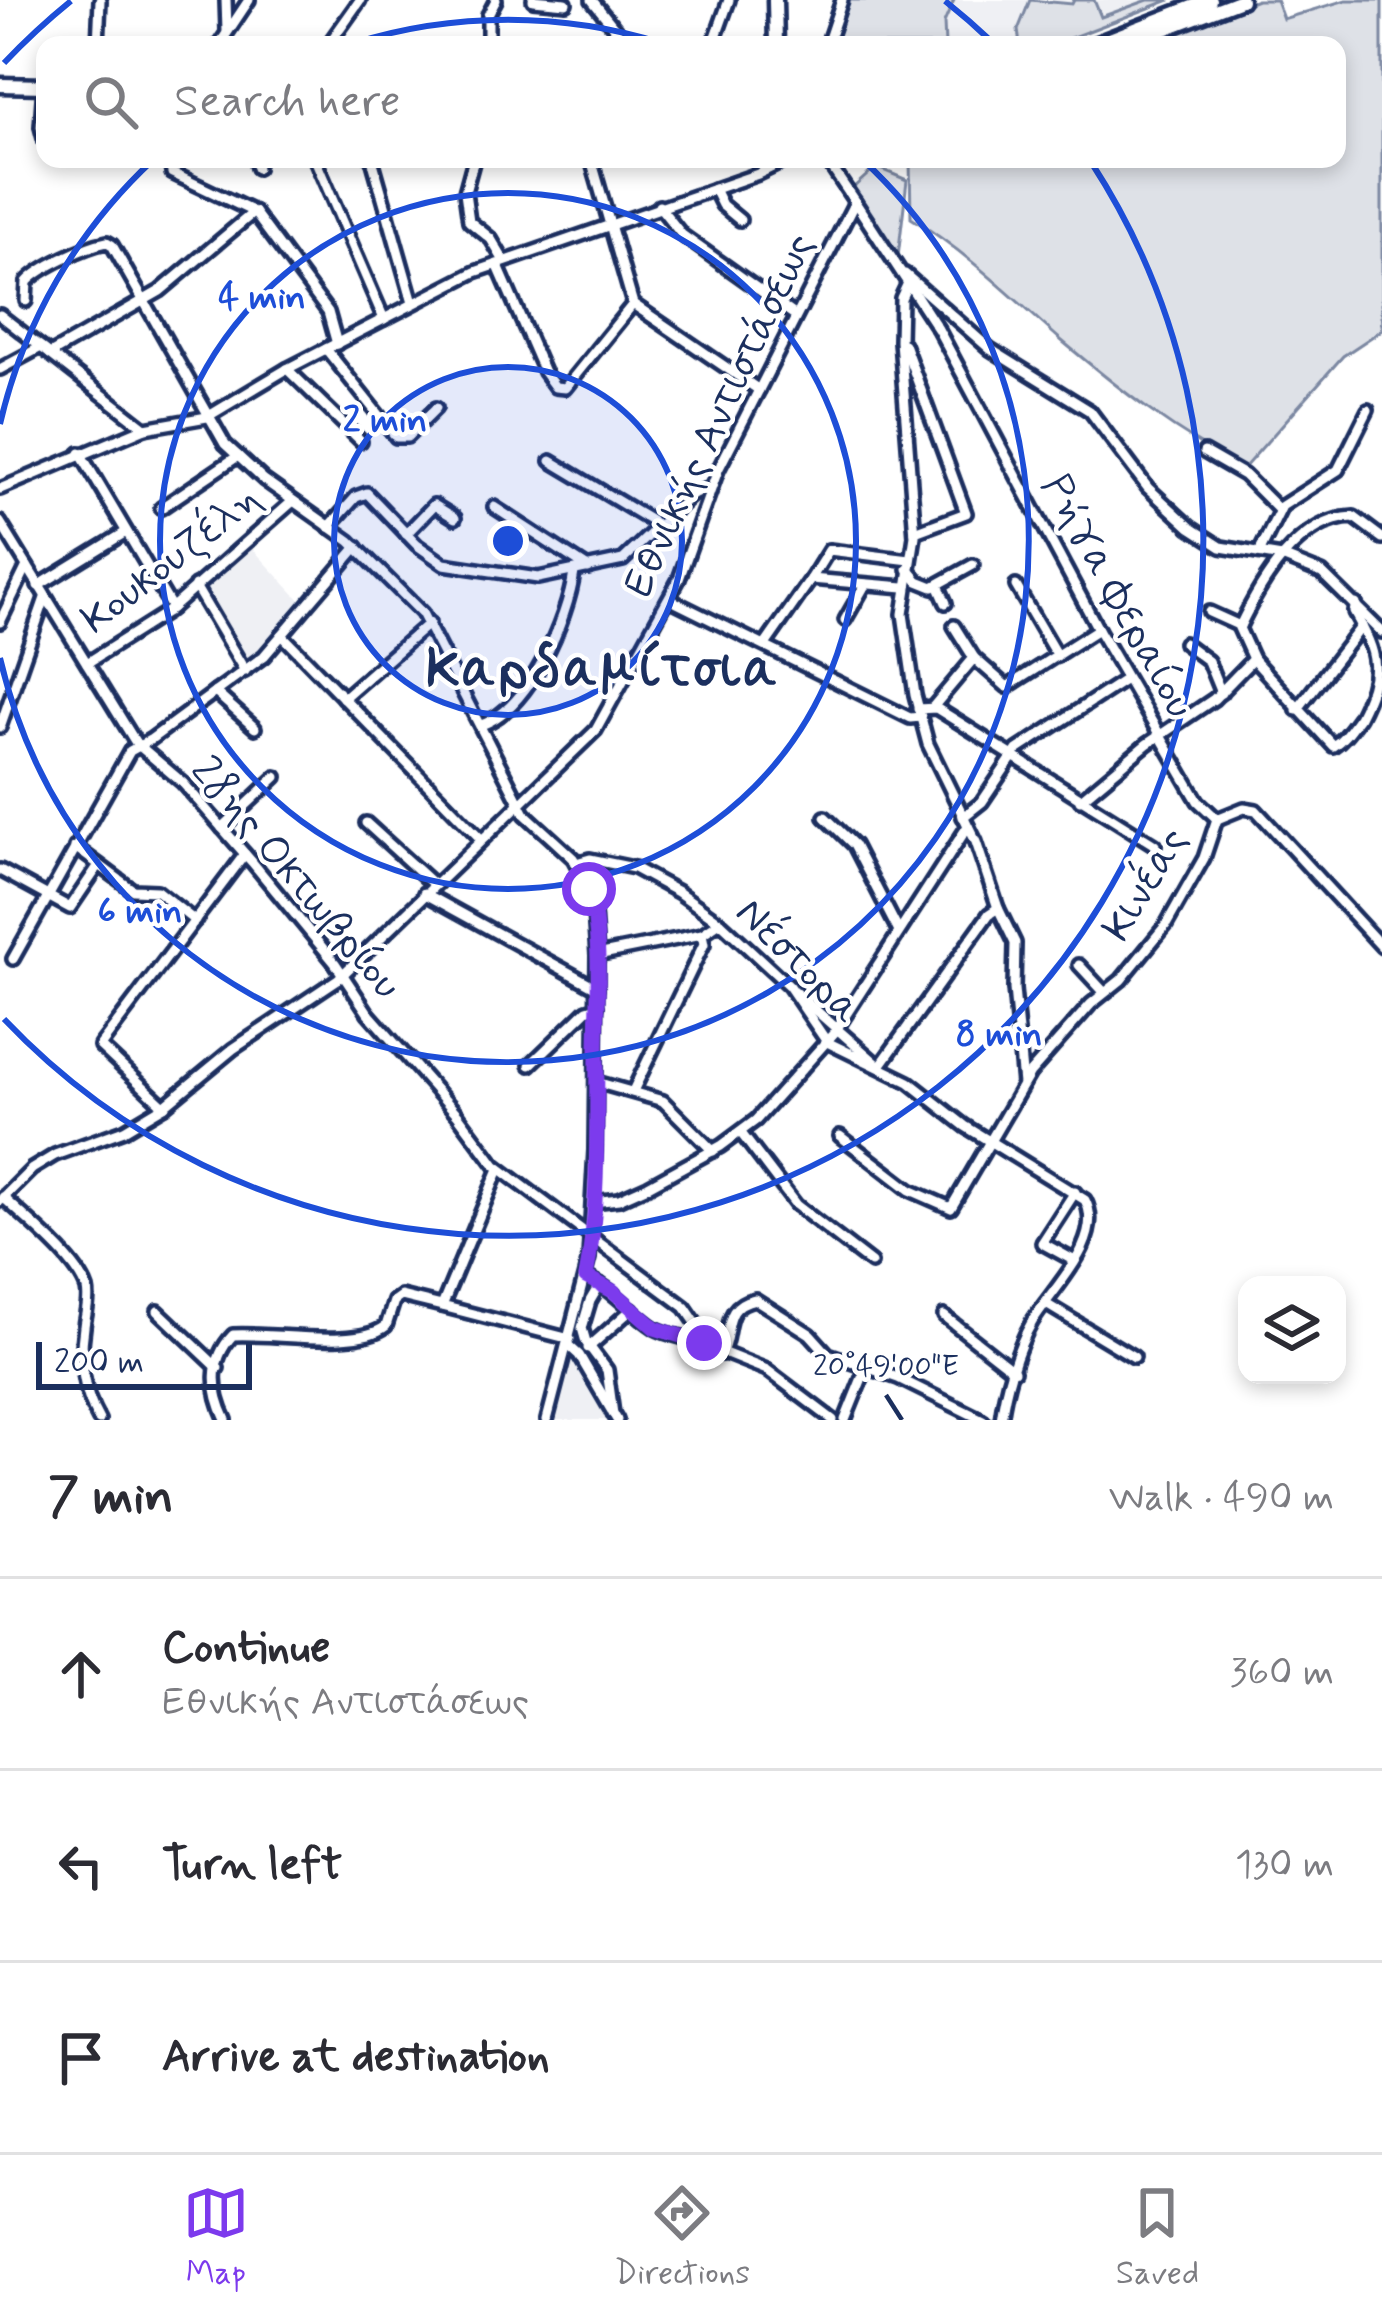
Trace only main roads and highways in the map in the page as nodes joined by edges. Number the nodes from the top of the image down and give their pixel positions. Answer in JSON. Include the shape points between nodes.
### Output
{"nodes":[{"id":1,"x":775,"y":0,"type":"edge"},
{"id":2,"x":1210,"y":0,"type":"edge"},
{"id":3,"x":1241,"y":0,"type":"edge"},
{"id":4,"x":779,"y":36,"type":"edge"},
{"id":5,"x":1117,"y":36,"type":"edge"},
{"id":6,"x":1147,"y":36,"type":"edge"},
{"id":7,"x":0,"y":85,"type":"edge"},
{"id":8,"x":36,"y":86,"type":"edge"}],
"edges":[{"from":1,"to":4,"type":"main road"},
{"from":2,"to":5,"type":"main road"},
{"from":3,"to":6,"type":"main road"},
{"from":7,"to":8,"type":"main road"}]}
